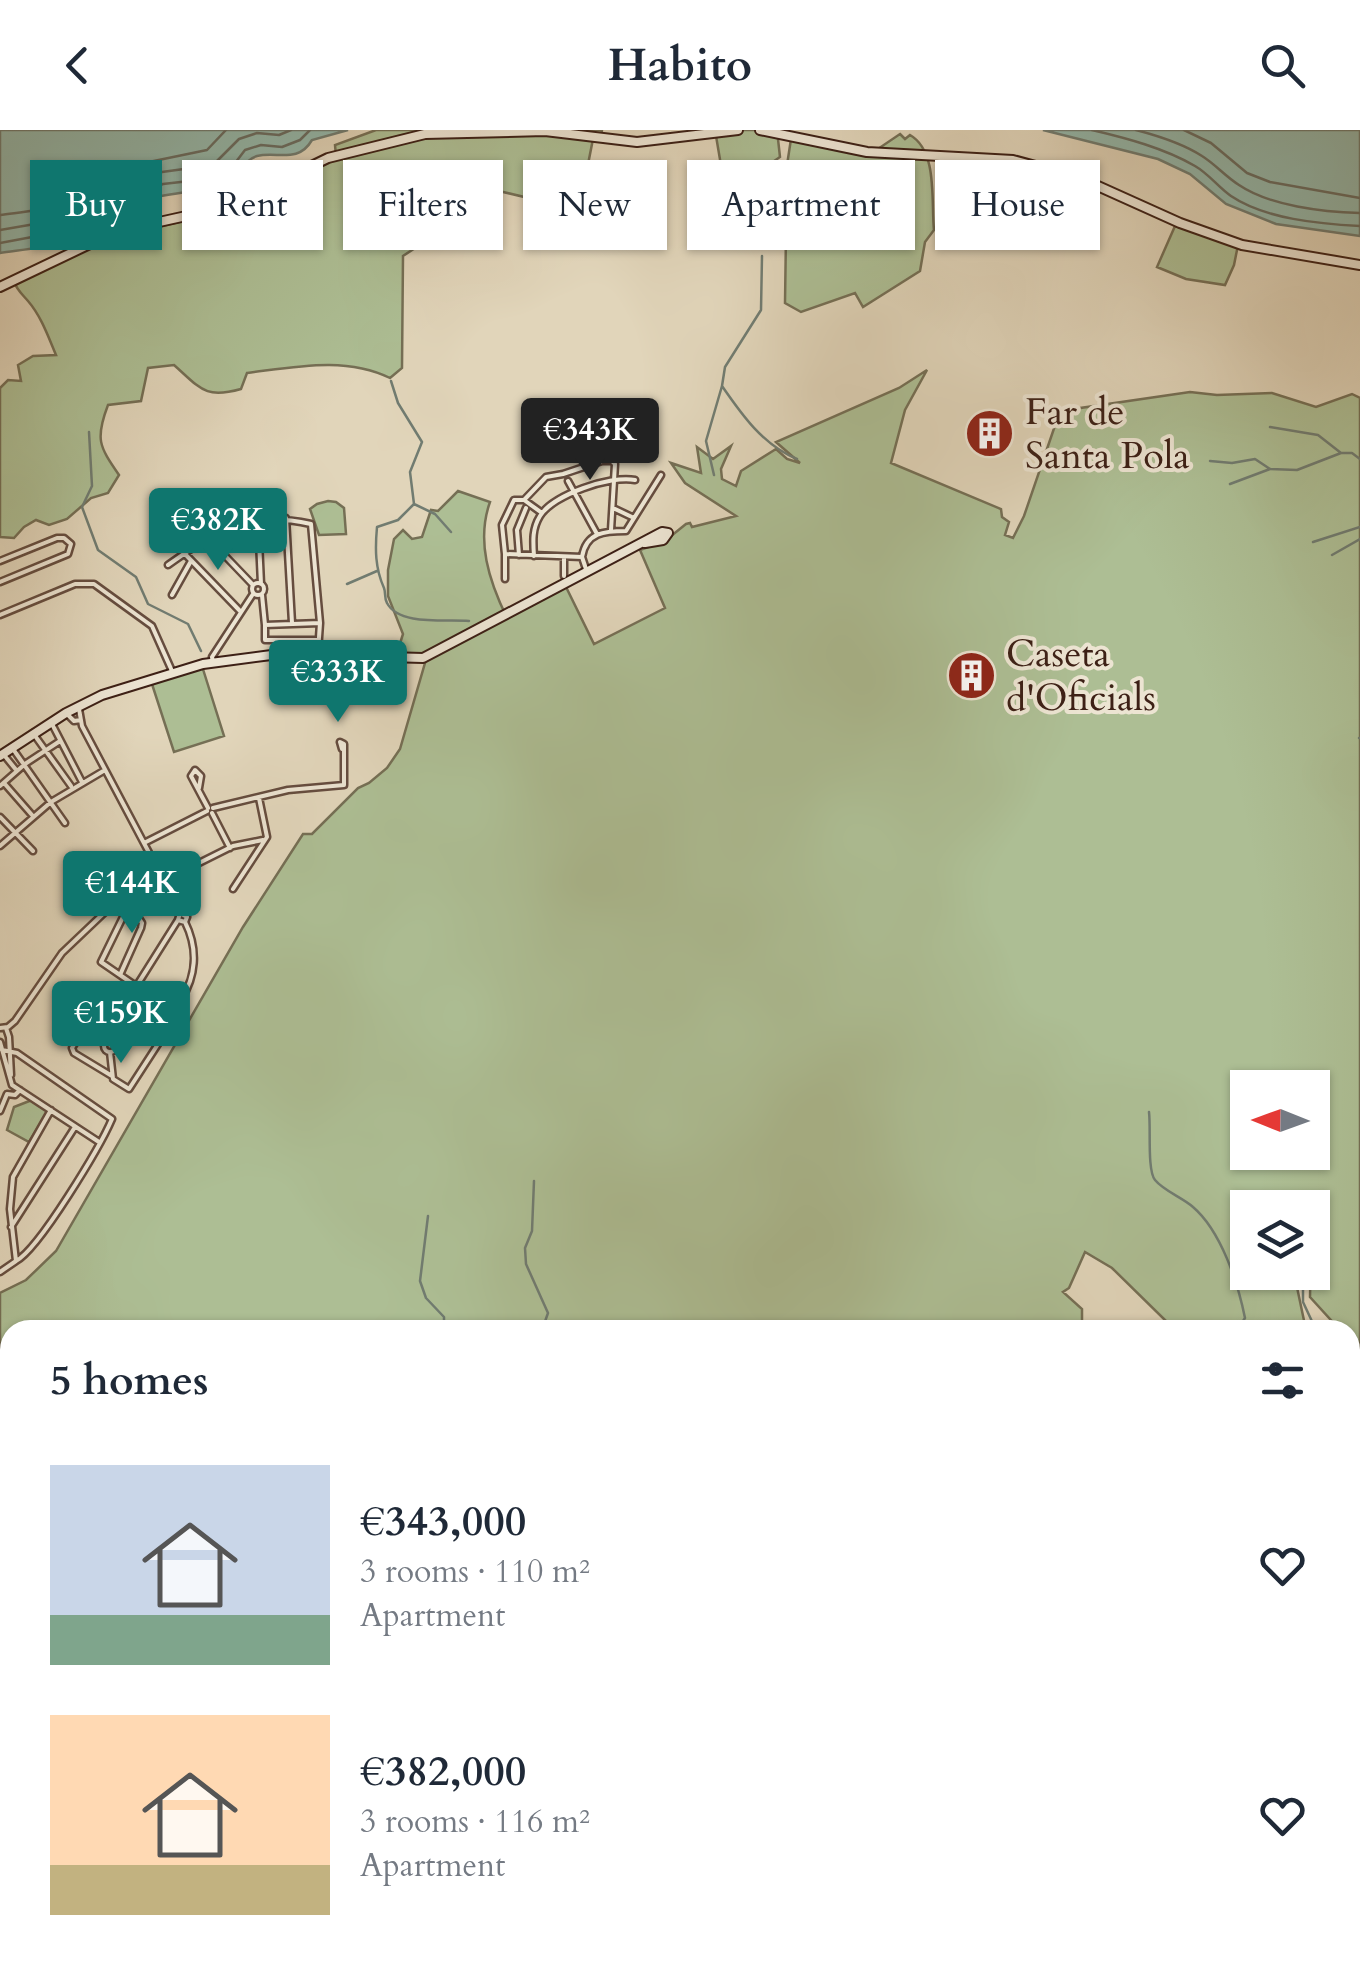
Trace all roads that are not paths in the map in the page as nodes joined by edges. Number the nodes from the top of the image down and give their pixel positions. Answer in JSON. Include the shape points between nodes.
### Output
{"nodes":[{"id":1,"x":738,"y":130,"type":"edge"},
{"id":2,"x":760,"y":130,"type":"edge"},
{"id":3,"x":1360,"y":265,"type":"edge"},
{"id":4,"x":0,"y":287,"type":"edge"},
{"id":5,"x":662,"y":475,"type":"dead end"},
{"id":6,"x":635,"y":480,"type":"dead end"},
{"id":7,"x":568,"y":481,"type":"dead end"},
{"id":8,"x":614,"y":481,"type":"junction"},
{"id":9,"x":575,"y":493,"type":"junction"},
{"id":10,"x":522,"y":500,"type":"junction"},
{"id":11,"x":613,"y":504,"type":"junction"},
{"id":12,"x":526,"y":508,"type":"junction"},
{"id":13,"x":535,"y":508,"type":"junction"},
{"id":14,"x":542,"y":513,"type":"junction"},
{"id":15,"x":625,"y":513,"type":"junction"},
{"id":16,"x":617,"y":516,"type":"dead end"},
{"id":17,"x":258,"y":518,"type":"junction"},
{"id":18,"x":286,"y":518,"type":"junction"},
{"id":19,"x":634,"y":518,"type":"junction"},
{"id":20,"x":611,"y":530,"type":"junction"},
{"id":21,"x":597,"y":534,"type":"junction"},
{"id":22,"x":207,"y":537,"type":"junction"},
{"id":23,"x":645,"y":543,"type":"dead end"},
{"id":24,"x":184,"y":553,"type":"junction"},
{"id":25,"x":505,"y":554,"type":"junction"},
{"id":26,"x":519,"y":555,"type":"junction"},
{"id":27,"x":534,"y":556,"type":"junction"},
{"id":28,"x":564,"y":557,"type":"junction"},
{"id":29,"x":582,"y":557,"type":"junction"},
{"id":30,"x":0,"y":561,"type":"edge"},
{"id":31,"x":192,"y":561,"type":"junction"},
{"id":32,"x":168,"y":564,"type":"dead end"},
{"id":33,"x":588,"y":572,"type":"junction"},
{"id":34,"x":564,"y":576,"type":"dead end"},
{"id":35,"x":505,"y":579,"type":"dead end"},
{"id":36,"x":0,"y":582,"type":"edge"},
{"id":37,"x":261,"y":584,"type":"junction"},
{"id":38,"x":254,"y":585,"type":"junction"},
{"id":39,"x":253,"y":594,"type":"junction"},
{"id":40,"x":262,"y":594,"type":"junction"},
{"id":41,"x":172,"y":595,"type":"dead end"},
{"id":42,"x":241,"y":612,"type":"junction"},
{"id":43,"x":0,"y":616,"type":"edge"},
{"id":44,"x":292,"y":623,"type":"junction"},
{"id":45,"x":320,"y":624,"type":"junction"},
{"id":46,"x":265,"y":625,"type":"junction"},
{"id":47,"x":318,"y":640,"type":"junction"},
{"id":48,"x":317,"y":654,"type":"junction"},
{"id":49,"x":213,"y":662,"type":"junction"},
{"id":50,"x":172,"y":672,"type":"junction"},
{"id":51,"x":78,"y":707,"type":"junction"},
{"id":52,"x":66,"y":713,"type":"junction"},
{"id":53,"x":81,"y":720,"type":"junction"},
{"id":54,"x":51,"y":722,"type":"junction"},
{"id":55,"x":34,"y":733,"type":"junction"},
{"id":56,"x":60,"y":741,"type":"junction"},
{"id":57,"x":12,"y":747,"type":"junction"},
{"id":58,"x":44,"y":749,"type":"junction"},
{"id":59,"x":342,"y":750,"type":"dead end"},
{"id":60,"x":2,"y":755,"type":"edge"},
{"id":61,"x":23,"y":762,"type":"junction"},
{"id":62,"x":15,"y":769,"type":"junction"},
{"id":63,"x":106,"y":769,"type":"junction"},
{"id":64,"x":82,"y":782,"type":"junction"},
{"id":65,"x":2,"y":784,"type":"edge"},
{"id":66,"x":72,"y":788,"type":"junction"},
{"id":67,"x":199,"y":788,"type":"dead end"},
{"id":68,"x":258,"y":798,"type":"junction"},
{"id":69,"x":50,"y":802,"type":"junction"},
{"id":70,"x":210,"y":810,"type":"junction"},
{"id":71,"x":32,"y":815,"type":"junction"},
{"id":72,"x":0,"y":817,"type":"edge"},
{"id":73,"x":65,"y":823,"type":"dead end"},
{"id":74,"x":15,"y":832,"type":"junction"},
{"id":75,"x":265,"y":840,"type":"junction"},
{"id":76,"x":144,"y":843,"type":"junction"},
{"id":77,"x":0,"y":846,"type":"edge"},
{"id":78,"x":230,"y":848,"type":"junction"},
{"id":79,"x":33,"y":851,"type":"dead end"},
{"id":80,"x":176,"y":875,"type":"dead end"},
{"id":81,"x":146,"y":885,"type":"junction"},
{"id":82,"x":233,"y":890,"type":"dead end"},
{"id":83,"x":134,"y":910,"type":"junction"},
{"id":84,"x":181,"y":921,"type":"junction"},
{"id":85,"x":120,"y":975,"type":"junction"},
{"id":86,"x":136,"y":986,"type":"junction"},
{"id":87,"x":125,"y":1003,"type":"junction"},
{"id":88,"x":160,"y":1024,"type":"junction"},
{"id":89,"x":3,"y":1028,"type":"edge"},
{"id":90,"x":108,"y":1041,"type":"junction"},
{"id":91,"x":116,"y":1046,"type":"junction"},
{"id":92,"x":1,"y":1047,"type":"edge"},
{"id":93,"x":10,"y":1050,"type":"junction"},
{"id":94,"x":110,"y":1052,"type":"junction"},
{"id":95,"x":11,"y":1076,"type":"junction"},
{"id":96,"x":112,"y":1076,"type":"junction"},
{"id":97,"x":20,"y":1090,"type":"junction"},
{"id":98,"x":51,"y":1110,"type":"junction"},
{"id":99,"x":0,"y":1111,"type":"edge"},
{"id":100,"x":75,"y":1127,"type":"junction"},
{"id":101,"x":99,"y":1142,"type":"junction"},
{"id":102,"x":12,"y":1227,"type":"junction"},
{"id":103,"x":16,"y":1260,"type":"junction"},
{"id":104,"x":0,"y":1272,"type":"edge"}],
"edges":[{"from":1,"to":4,"type":"street","via":[[637,142],[545,131],[425,134],[328,158],[227,207],[94,242]]},
{"from":2,"to":3,"type":"street","via":[[867,152],[1012,160],[1080,178],[1242,244]]},
{"from":5,"to":19,"type":"street"},
{"from":6,"to":8,"type":"street"},
{"from":7,"to":9,"type":"street"},
{"from":8,"to":9,"type":"street"},
{"from":8,"to":10,"type":"street","via":[[616,464],[602,461],[546,477]]},
{"from":8,"to":11,"type":"street"},
{"from":9,"to":14,"type":"street"},
{"from":9,"to":21,"type":"street"},
{"from":10,"to":12,"type":"street"},
{"from":10,"to":13,"type":"street"},
{"from":10,"to":25,"type":"street","via":[[514,500],[502,525]]},
{"from":11,"to":15,"type":"street"},
{"from":11,"to":20,"type":"street"},
{"from":12,"to":13,"type":"street"},
{"from":12,"to":26,"type":"street","via":[[517,530]]},
{"from":13,"to":14,"type":"street"},
{"from":14,"to":27,"type":"street"},
{"from":15,"to":16,"type":"street"},
{"from":15,"to":19,"type":"street"},
{"from":17,"to":18,"type":"street"},
{"from":17,"to":22,"type":"street"},
{"from":17,"to":37,"type":"street"},
{"from":18,"to":44,"type":"street"},
{"from":18,"to":45,"type":"street","via":[[312,525]]},
{"from":19,"to":20,"type":"street","via":[[626,531]]},
{"from":20,"to":21,"type":"street"},
{"from":21,"to":29,"type":"street"},
{"from":22,"to":24,"type":"street"},
{"from":22,"to":38,"type":"street"},
{"from":23,"to":33,"type":"street"},
{"from":24,"to":31,"type":"street"},
{"from":24,"to":32,"type":"street"},
{"from":25,"to":26,"type":"street"},
{"from":25,"to":35,"type":"street"},
{"from":26,"to":27,"type":"street"},
{"from":27,"to":28,"type":"street"},
{"from":28,"to":29,"type":"street"},
{"from":28,"to":34,"type":"street"},
{"from":29,"to":33,"type":"street"},
{"from":30,"to":36,"type":"street","via":[[56,538],[71,544],[68,554]]},
{"from":31,"to":41,"type":"street"},
{"from":31,"to":42,"type":"street"},
{"from":33,"to":48,"type":"street","via":[[423,658]]},
{"from":37,"to":38,"type":"street"},
{"from":37,"to":40,"type":"street"},
{"from":38,"to":39,"type":"street"},
{"from":39,"to":40,"type":"street"},
{"from":39,"to":42,"type":"street"},
{"from":40,"to":46,"type":"street"},
{"from":42,"to":49,"type":"street"},
{"from":43,"to":50,"type":"street","via":[[76,584],[94,584],[152,626]]},
{"from":44,"to":45,"type":"street"},
{"from":44,"to":46,"type":"street"},
{"from":45,"to":47,"type":"street"},
{"from":46,"to":47,"type":"street","via":[[265,640]]},
{"from":47,"to":48,"type":"street"},
{"from":48,"to":49,"type":"street"},
{"from":49,"to":50,"type":"street"},
{"from":50,"to":51,"type":"street"},
{"from":51,"to":52,"type":"street"},
{"from":51,"to":53,"type":"street"},
{"from":52,"to":53,"type":"street"},
{"from":52,"to":54,"type":"street"},
{"from":53,"to":63,"type":"street"},
{"from":54,"to":55,"type":"street"},
{"from":54,"to":56,"type":"street"},
{"from":55,"to":57,"type":"street"},
{"from":55,"to":58,"type":"street"},
{"from":56,"to":58,"type":"street"},
{"from":56,"to":64,"type":"street"},
{"from":57,"to":60,"type":"street"},
{"from":57,"to":61,"type":"street"},
{"from":58,"to":61,"type":"street"},
{"from":58,"to":66,"type":"street"},
{"from":59,"to":68,"type":"street","via":[[344,785]]},
{"from":60,"to":62,"type":"street"},
{"from":61,"to":62,"type":"street"},
{"from":61,"to":69,"type":"street"},
{"from":62,"to":65,"type":"street"},
{"from":63,"to":64,"type":"street"},
{"from":63,"to":76,"type":"street"},
{"from":64,"to":66,"type":"street"},
{"from":65,"to":71,"type":"street"},
{"from":66,"to":69,"type":"street"},
{"from":67,"to":70,"type":"street"},
{"from":68,"to":70,"type":"street"},
{"from":68,"to":75,"type":"street"},
{"from":69,"to":71,"type":"street"},
{"from":69,"to":73,"type":"street"},
{"from":70,"to":76,"type":"street"},
{"from":70,"to":78,"type":"street"},
{"from":71,"to":74,"type":"street"},
{"from":72,"to":74,"type":"street"},
{"from":74,"to":77,"type":"street"},
{"from":74,"to":79,"type":"street"},
{"from":75,"to":78,"type":"street"},
{"from":75,"to":82,"type":"street"},
{"from":76,"to":81,"type":"street","via":[[156,868]]},
{"from":78,"to":80,"type":"street"},
{"from":81,"to":83,"type":"street"},
{"from":81,"to":84,"type":"street","via":[[187,915]]},
{"from":81,"to":89,"type":"street","via":[[62,953],[15,1021]]},
{"from":83,"to":85,"type":"street","via":[[141,928]]},
{"from":83,"to":85,"type":"street","via":[[123,917],[101,962]]},
{"from":84,"to":86,"type":"street"},
{"from":84,"to":88,"type":"street","via":[[194,955],[193,974],[178,1007]]},
{"from":85,"to":86,"type":"street"},
{"from":86,"to":87,"type":"street"},
{"from":87,"to":90,"type":"street"},
{"from":87,"to":96,"type":"street","via":[[104,996],[72,1048]]},
{"from":88,"to":91,"type":"street"},
{"from":88,"to":96,"type":"street","via":[[163,1035],[132,1087]]},
{"from":89,"to":93,"type":"street"},
{"from":90,"to":91,"type":"street"},
{"from":90,"to":94,"type":"street","via":[[104,1047]]},
{"from":91,"to":94,"type":"street"},
{"from":92,"to":93,"type":"street"},
{"from":92,"to":95,"type":"street"},
{"from":93,"to":95,"type":"street"},
{"from":93,"to":101,"type":"street","via":[[111,1116]]},
{"from":94,"to":96,"type":"street"},
{"from":95,"to":97,"type":"street"},
{"from":97,"to":98,"type":"street"},
{"from":97,"to":99,"type":"street","via":[[7,1094]]},
{"from":98,"to":100,"type":"street"},
{"from":98,"to":102,"type":"street","via":[[12,1176]]},
{"from":100,"to":101,"type":"street"},
{"from":100,"to":102,"type":"street"},
{"from":101,"to":103,"type":"street","via":[[46,1230]]},
{"from":102,"to":103,"type":"street"},
{"from":103,"to":104,"type":"street"}]}
